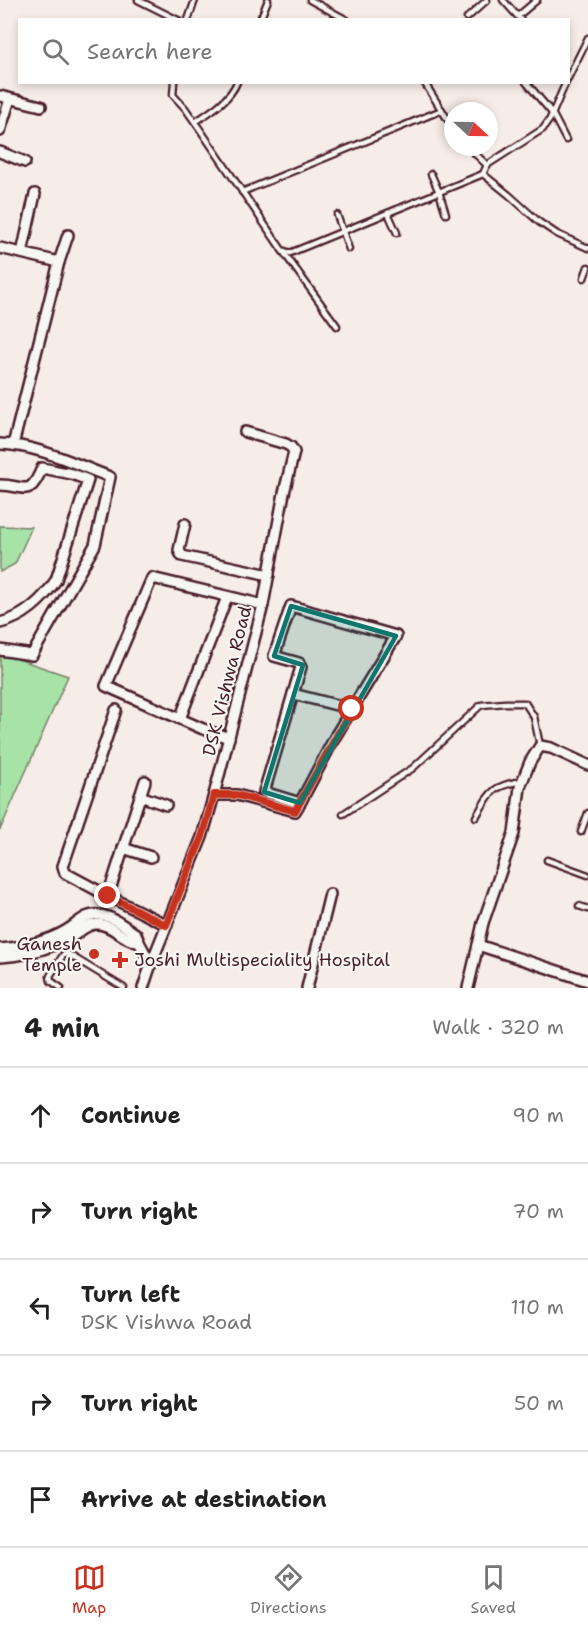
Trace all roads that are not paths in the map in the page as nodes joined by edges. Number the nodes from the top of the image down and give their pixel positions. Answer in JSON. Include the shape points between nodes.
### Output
{"nodes":[{"id":1,"x":138,"y":0,"type":"edge"},
{"id":2,"x":195,"y":0,"type":"edge"},
{"id":3,"x":267,"y":0,"type":"edge"},
{"id":4,"x":310,"y":0,"type":"edge"},
{"id":5,"x":487,"y":0,"type":"edge"},
{"id":6,"x":503,"y":0,"type":"edge"},
{"id":7,"x":537,"y":0,"type":"edge"},
{"id":8,"x":338,"y":17,"type":"edge"},
{"id":9,"x":174,"y":18,"type":"edge"},
{"id":10,"x":189,"y":18,"type":"edge"},
{"id":11,"x":261,"y":18,"type":"edge"},
{"id":12,"x":467,"y":18,"type":"dead end"},
{"id":13,"x":520,"y":18,"type":"edge"},
{"id":14,"x":588,"y":38,"type":"edge"},
{"id":15,"x":570,"y":74,"type":"edge"},
{"id":16,"x":174,"y":84,"type":"edge"},
{"id":17,"x":236,"y":84,"type":"edge"},
{"id":18,"x":425,"y":84,"type":"edge"},
{"id":19,"x":528,"y":84,"type":"edge"},
{"id":20,"x":565,"y":84,"type":"edge"},
{"id":21,"x":5,"y":97,"type":"edge"},
{"id":22,"x":41,"y":106,"type":"dead end"},
{"id":23,"x":442,"y":110,"type":"junction"},
{"id":24,"x":444,"y":113,"type":"edge"},
{"id":25,"x":552,"y":113,"type":"junction"},
{"id":26,"x":195,"y":122,"type":"junction"},
{"id":27,"x":0,"y":131,"type":"edge"},
{"id":28,"x":566,"y":140,"type":"dead end"},
{"id":29,"x":0,"y":152,"type":"edge"},
{"id":30,"x":478,"y":156,"type":"edge"},
{"id":31,"x":25,"y":162,"type":"dead end"},
{"id":32,"x":487,"y":165,"type":"junction"},
{"id":33,"x":431,"y":174,"type":"dead end"},
{"id":34,"x":483,"y":174,"type":"junction"},
{"id":35,"x":242,"y":192,"type":"junction"},
{"id":36,"x":439,"y":192,"type":"junction"},
{"id":37,"x":34,"y":194,"type":"dead end"},
{"id":38,"x":388,"y":213,"type":"junction"},
{"id":39,"x":337,"y":214,"type":"dead end"},
{"id":40,"x":446,"y":214,"type":"dead end"},
{"id":41,"x":342,"y":232,"type":"junction"},
{"id":42,"x":397,"y":233,"type":"dead end"},
{"id":43,"x":68,"y":235,"type":"dead end"},
{"id":44,"x":0,"y":248,"type":"edge"},
{"id":45,"x":588,"y":248,"type":"edge"},
{"id":46,"x":349,"y":249,"type":"dead end"},
{"id":47,"x":282,"y":250,"type":"junction"},
{"id":48,"x":22,"y":253,"type":"junction"},
{"id":49,"x":59,"y":262,"type":"junction"},
{"id":50,"x":588,"y":267,"type":"edge"},
{"id":51,"x":584,"y":278,"type":"dead end"},
{"id":52,"x":337,"y":326,"type":"dead end"},
{"id":53,"x":245,"y":432,"type":"dead end"},
{"id":54,"x":0,"y":444,"type":"edge"},
{"id":55,"x":13,"y":445,"type":"junction"},
{"id":56,"x":0,"y":485,"type":"edge"},
{"id":57,"x":185,"y":524,"type":"dead end"},
{"id":58,"x":269,"y":575,"type":"junction"},
{"id":59,"x":227,"y":597,"type":"junction"},
{"id":60,"x":263,"y":605,"type":"junction"},
{"id":61,"x":0,"y":623,"type":"edge"},
{"id":62,"x":0,"y":650,"type":"edge"},
{"id":63,"x":293,"y":694,"type":"junction"},
{"id":64,"x":352,"y":709,"type":"junction"},
{"id":65,"x":116,"y":710,"type":"dead end"},
{"id":66,"x":180,"y":719,"type":"junction"},
{"id":67,"x":229,"y":738,"type":"junction"},
{"id":68,"x":540,"y":746,"type":"junction"},
{"id":69,"x":588,"y":765,"type":"edge"},
{"id":70,"x":145,"y":781,"type":"dead end"},
{"id":71,"x":522,"y":781,"type":"junction"},
{"id":72,"x":214,"y":795,"type":"junction"},
{"id":73,"x":140,"y":796,"type":"junction"},
{"id":74,"x":300,"y":803,"type":"junction"},
{"id":75,"x":166,"y":805,"type":"dead end"},
{"id":76,"x":588,"y":813,"type":"edge"},
{"id":77,"x":343,"y":814,"type":"dead end"},
{"id":78,"x":476,"y":817,"type":"dead end"},
{"id":79,"x":581,"y":832,"type":"dead end"},
{"id":80,"x":123,"y":848,"type":"junction"},
{"id":81,"x":151,"y":857,"type":"dead end"},
{"id":82,"x":547,"y":860,"type":"dead end"},
{"id":83,"x":588,"y":875,"type":"edge"},
{"id":84,"x":330,"y":894,"type":"dead end"},
{"id":85,"x":108,"y":896,"type":"junction"},
{"id":86,"x":579,"y":906,"type":"dead end"},
{"id":87,"x":588,"y":909,"type":"edge"},
{"id":88,"x":166,"y":925,"type":"junction"},
{"id":89,"x":139,"y":942,"type":"junction"},
{"id":90,"x":478,"y":945,"type":"junction"},
{"id":91,"x":0,"y":949,"type":"edge"},
{"id":92,"x":0,"y":957,"type":"edge"},
{"id":93,"x":151,"y":964,"type":"junction"},
{"id":94,"x":588,"y":981,"type":"edge"},
{"id":95,"x":62,"y":988,"type":"edge"},
{"id":96,"x":124,"y":988,"type":"edge"},
{"id":97,"x":143,"y":988,"type":"edge"},
{"id":98,"x":307,"y":988,"type":"edge"},
{"id":99,"x":468,"y":988,"type":"edge"}],
"edges":[{"from":1,"to":9,"type":"lane"},
{"from":2,"to":10,"type":"lane"},
{"from":3,"to":11,"type":"lane"},
{"from":4,"to":8,"type":"lane"},
{"from":5,"to":12,"type":"lane"},
{"from":6,"to":13,"type":"lane"},
{"from":7,"to":13,"type":"lane"},
{"from":14,"to":15,"type":"lane"},
{"from":16,"to":26,"type":"lane","via":[[173,95]]},
{"from":17,"to":26,"type":"lane","via":[[212,111]]},
{"from":18,"to":23,"type":"lane"},
{"from":19,"to":25,"type":"lane"},
{"from":20,"to":25,"type":"lane"},
{"from":21,"to":22,"type":"street"},
{"from":21,"to":27,"type":"street"},
{"from":23,"to":24,"type":"lane"},
{"from":23,"to":35,"type":"lane"},
{"from":25,"to":28,"type":"lane"},
{"from":25,"to":32,"type":"lane","via":[[543,129]]},
{"from":26,"to":35,"type":"lane"},
{"from":29,"to":31,"type":"street"},
{"from":30,"to":32,"type":"lane"},
{"from":32,"to":34,"type":"lane"},
{"from":33,"to":36,"type":"lane"},
{"from":34,"to":36,"type":"lane"},
{"from":34,"to":45,"type":"lane","via":[[539,222]]},
{"from":35,"to":47,"type":"lane"},
{"from":36,"to":38,"type":"lane"},
{"from":36,"to":40,"type":"lane"},
{"from":37,"to":48,"type":"street"},
{"from":38,"to":41,"type":"lane"},
{"from":38,"to":42,"type":"lane"},
{"from":39,"to":41,"type":"lane"},
{"from":41,"to":46,"type":"lane"},
{"from":41,"to":47,"type":"lane","via":[[290,253]]},
{"from":43,"to":49,"type":"street"},
{"from":44,"to":48,"type":"street"},
{"from":47,"to":52,"type":"lane"},
{"from":48,"to":49,"type":"street"},
{"from":49,"to":55,"type":"street"},
{"from":50,"to":51,"type":"lane"},
{"from":53,"to":58,"type":"street","name":"DSK Vishwa Road","via":[[293,449]]},
{"from":54,"to":55,"type":"street"},
{"from":55,"to":62,"type":"street","via":[[44,452],[110,477],[95,545],[32,655]]},
{"from":56,"to":61,"type":"street","via":[[27,489],[35,484],[42,468],[88,480],[56,580],[32,607]]},
{"from":57,"to":58,"type":"street","via":[[179,550],[182,556]]},
{"from":58,"to":60,"type":"street","name":"DSK Vishwa Road"},
{"from":59,"to":60,"type":"street"},
{"from":59,"to":66,"type":"street"},
{"from":59,"to":66,"type":"street","via":[[152,578],[106,687]]},
{"from":60,"to":67,"type":"street","name":"DSK Vishwa Road"},
{"from":63,"to":64,"type":"street"},
{"from":63,"to":64,"type":"street","via":[[299,663],[274,656],[291,606],[396,636]]},
{"from":63,"to":74,"type":"street","via":[[264,792]]},
{"from":64,"to":74,"type":"street"},
{"from":65,"to":85,"type":"street","via":[[63,866],[65,873]]},
{"from":66,"to":67,"type":"street"},
{"from":67,"to":72,"type":"street","name":"DSK Vishwa Road"},
{"from":68,"to":69,"type":"street"},
{"from":68,"to":71,"type":"street"},
{"from":68,"to":77,"type":"lane","via":[[534,717],[525,704],[481,705],[413,768]]},
{"from":70,"to":73,"type":"street"},
{"from":71,"to":78,"type":"lane","via":[[494,789]]},
{"from":71,"to":90,"type":"street","via":[[514,833]]},
{"from":72,"to":74,"type":"street","via":[[237,795],[295,811]]},
{"from":72,"to":88,"type":"street","name":"DSK Vishwa Road","via":[[202,837]]},
{"from":73,"to":75,"type":"street"},
{"from":73,"to":80,"type":"street"},
{"from":76,"to":79,"type":"lane"},
{"from":80,"to":81,"type":"street"},
{"from":80,"to":85,"type":"street"},
{"from":82,"to":83,"type":"lane"},
{"from":84,"to":98,"type":"street"},
{"from":85,"to":88,"type":"street"},
{"from":86,"to":87,"type":"lane"},
{"from":88,"to":93,"type":"street","name":"DSK Vishwa Road"},
{"from":89,"to":91,"type":"street","via":[[136,934],[97,914],[84,917],[44,940],[20,948]]},
{"from":89,"to":92,"type":"street","via":[[97,923],[47,948]]},
{"from":89,"to":93,"type":"street"},
{"from":90,"to":94,"type":"street"},
{"from":90,"to":99,"type":"street"},
{"from":93,"to":97,"type":"street","name":"DSK Vishwa Road"},
{"from":95,"to":96,"type":"lane","via":[[50,976],[63,955],[68,954]]}]}
